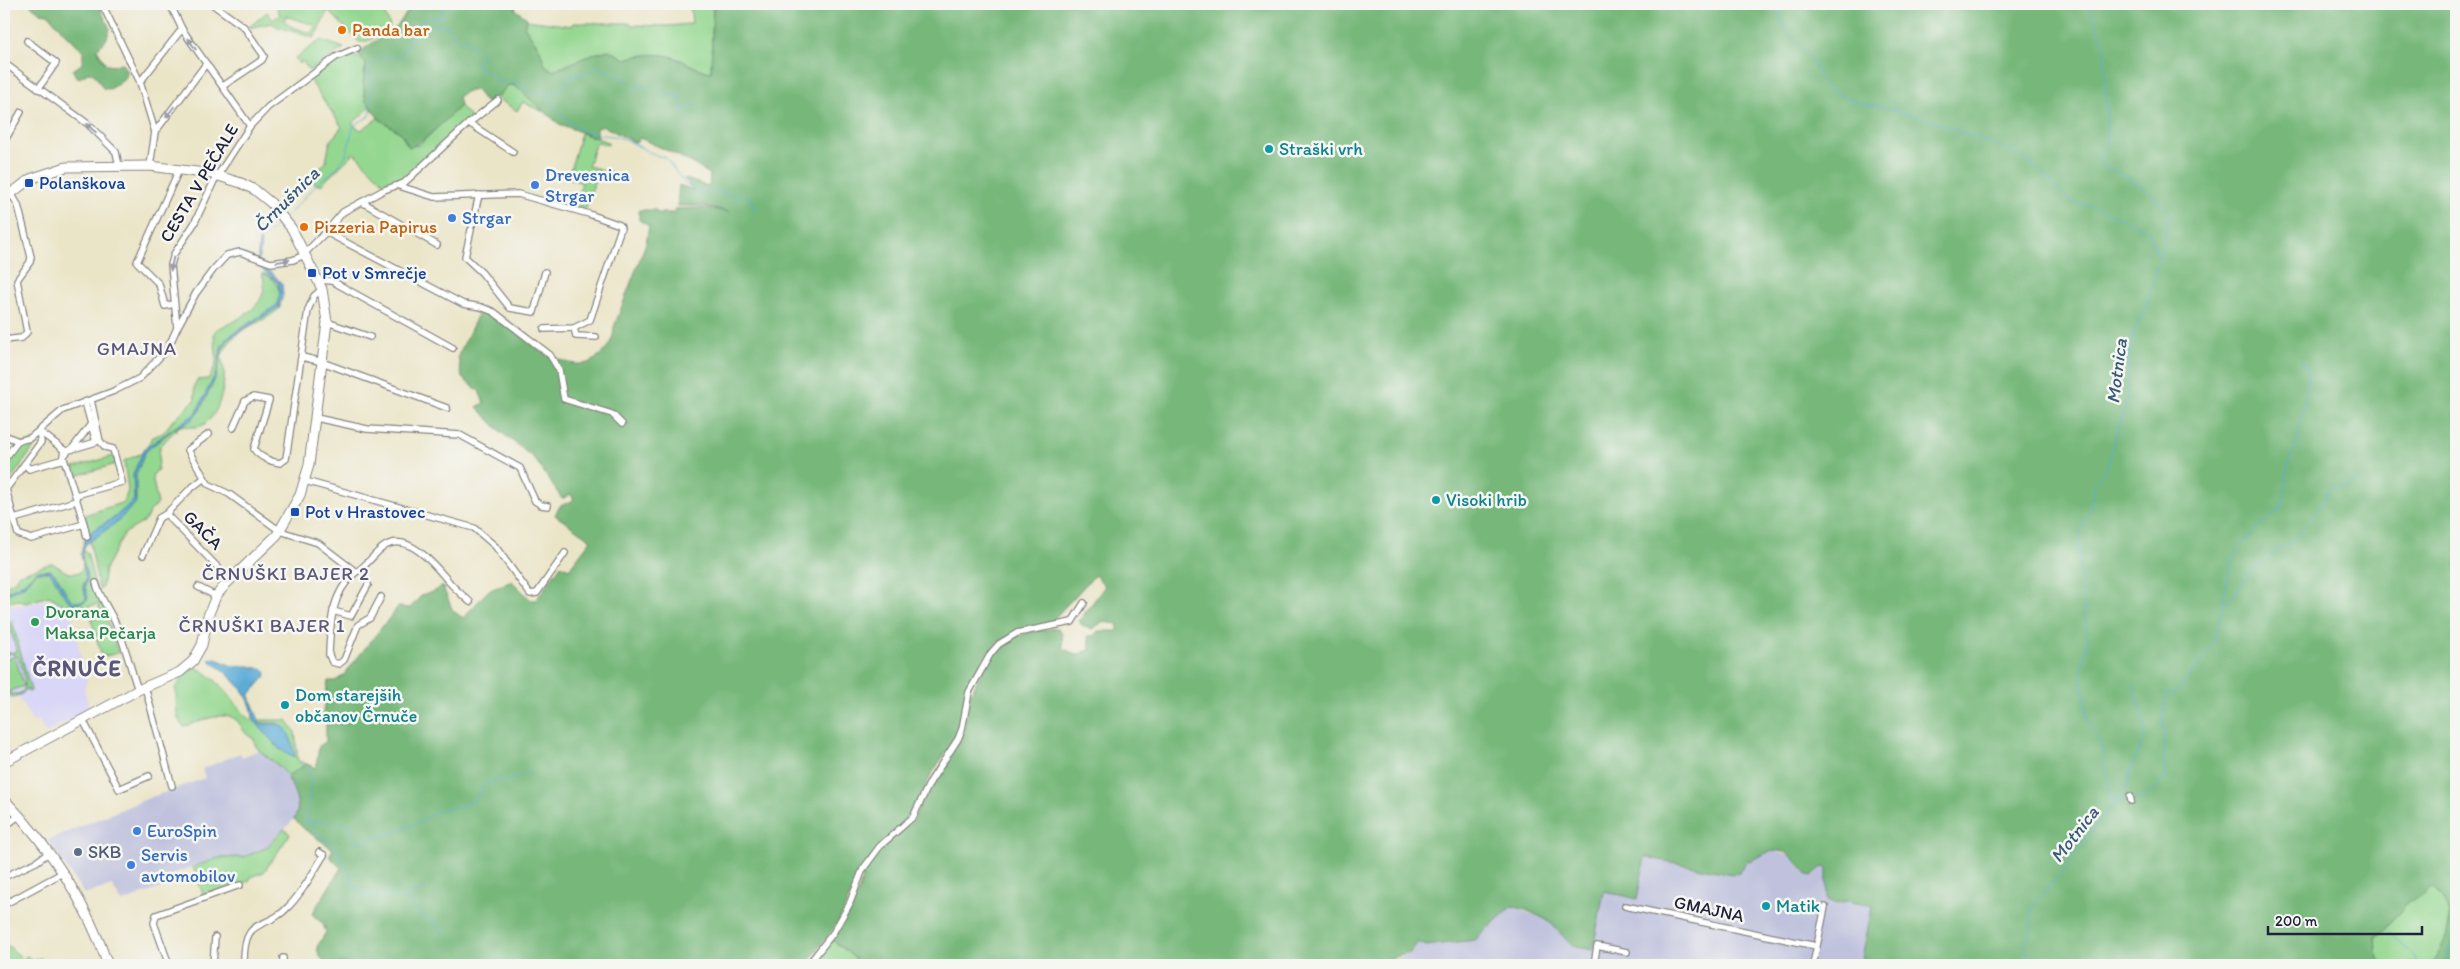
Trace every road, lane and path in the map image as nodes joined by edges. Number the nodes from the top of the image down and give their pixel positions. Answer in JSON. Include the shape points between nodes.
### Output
{"nodes":[{"id":1,"x":102,"y":4,"type":"edge"},
{"id":2,"x":170,"y":4,"type":"edge"},
{"id":3,"x":212,"y":4,"type":"edge"},
{"id":4,"x":182,"y":29,"type":"junction"},
{"id":5,"x":28,"y":41,"type":"dead end"},
{"id":6,"x":357,"y":48,"type":"dead end"},
{"id":7,"x":4,"y":63,"type":"edge"},
{"id":8,"x":206,"y":64,"type":"junction"},
{"id":9,"x":140,"y":82,"type":"junction"},
{"id":10,"x":223,"y":86,"type":"junction"},
{"id":11,"x":38,"y":89,"type":"junction"},
{"id":12,"x":498,"y":100,"type":"dead end"},
{"id":13,"x":21,"y":112,"type":"dead end"},
{"id":14,"x":469,"y":123,"type":"junction"},
{"id":15,"x":250,"y":126,"type":"junction"},
{"id":16,"x":155,"y":132,"type":"junction"},
{"id":17,"x":4,"y":142,"type":"edge"},
{"id":18,"x":513,"y":152,"type":"dead end"},
{"id":19,"x":119,"y":166,"type":"junction"},
{"id":20,"x":150,"y":166,"type":"junction"},
{"id":21,"x":179,"y":170,"type":"junction"},
{"id":22,"x":220,"y":176,"type":"junction"},
{"id":23,"x":4,"y":181,"type":"edge"},
{"id":24,"x":399,"y":186,"type":"junction"},
{"id":25,"x":11,"y":192,"type":"junction"},
{"id":26,"x":479,"y":195,"type":"junction"},
{"id":27,"x":4,"y":199,"type":"edge"},
{"id":28,"x":362,"y":202,"type":"junction"},
{"id":29,"x":326,"y":232,"type":"junction"},
{"id":30,"x":436,"y":245,"type":"dead end"},
{"id":31,"x":305,"y":253,"type":"junction"},
{"id":32,"x":545,"y":272,"type":"dead end"},
{"id":33,"x":318,"y":280,"type":"junction"},
{"id":34,"x":322,"y":289,"type":"junction"},
{"id":35,"x":174,"y":304,"type":"junction"},
{"id":36,"x":327,"y":322,"type":"junction"},
{"id":37,"x":176,"y":328,"type":"junction"},
{"id":38,"x":544,"y":328,"type":"dead end"},
{"id":39,"x":574,"y":328,"type":"junction"},
{"id":40,"x":370,"y":337,"type":"dead end"},
{"id":41,"x":596,"y":337,"type":"dead end"},
{"id":42,"x":4,"y":340,"type":"edge"},
{"id":43,"x":453,"y":348,"type":"dead end"},
{"id":44,"x":302,"y":357,"type":"junction"},
{"id":45,"x":323,"y":363,"type":"junction"},
{"id":46,"x":88,"y":401,"type":"junction"},
{"id":47,"x":448,"y":408,"type":"dead end"},
{"id":48,"x":316,"y":418,"type":"junction"},
{"id":49,"x":91,"y":424,"type":"junction"},
{"id":50,"x":622,"y":424,"type":"dead end"},
{"id":51,"x":233,"y":428,"type":"dead end"},
{"id":52,"x":39,"y":431,"type":"junction"},
{"id":53,"x":4,"y":434,"type":"edge"},
{"id":54,"x":209,"y":434,"type":"dead end"},
{"id":55,"x":18,"y":441,"type":"junction"},
{"id":56,"x":99,"y":441,"type":"junction"},
{"id":57,"x":72,"y":449,"type":"junction"},
{"id":58,"x":64,"y":458,"type":"junction"},
{"id":59,"x":4,"y":460,"type":"edge"},
{"id":60,"x":26,"y":464,"type":"junction"},
{"id":61,"x":203,"y":479,"type":"junction"},
{"id":62,"x":305,"y":481,"type":"junction"},
{"id":63,"x":76,"y":498,"type":"junction"},
{"id":64,"x":548,"y":506,"type":"dead end"},
{"id":65,"x":166,"y":514,"type":"junction"},
{"id":66,"x":14,"y":519,"type":"junction"},
{"id":67,"x":84,"y":524,"type":"junction"},
{"id":68,"x":280,"y":531,"type":"junction"},
{"id":69,"x":87,"y":537,"type":"dead end"},
{"id":70,"x":565,"y":553,"type":"dead end"},
{"id":71,"x":143,"y":555,"type":"dead end"},
{"id":72,"x":356,"y":572,"type":"junction"},
{"id":73,"x":230,"y":580,"type":"junction"},
{"id":74,"x":96,"y":583,"type":"dead end"},
{"id":75,"x":368,"y":585,"type":"dead end"},
{"id":76,"x":198,"y":587,"type":"dead end"},
{"id":77,"x":216,"y":596,"type":"junction"},
{"id":78,"x":381,"y":597,"type":"dead end"},
{"id":79,"x":470,"y":602,"type":"dead end"},
{"id":80,"x":1084,"y":604,"type":"dead end"},
{"id":81,"x":334,"y":611,"type":"junction"},
{"id":82,"x":142,"y":688,"type":"junction"},
{"id":83,"x":83,"y":720,"type":"junction"},
{"id":84,"x":4,"y":762,"type":"edge"},
{"id":85,"x":149,"y":776,"type":"dead end"},
{"id":86,"x":172,"y":786,"type":"dead end"},
{"id":87,"x":4,"y":799,"type":"edge"},
{"id":88,"x":20,"y":815,"type":"junction"},
{"id":89,"x":4,"y":827,"type":"edge"},
{"id":90,"x":50,"y":852,"type":"junction"},
{"id":91,"x":319,"y":852,"type":"dead end"},
{"id":92,"x":64,"y":872,"type":"junction"},
{"id":93,"x":4,"y":877,"type":"edge"},
{"id":94,"x":240,"y":886,"type":"dead end"},
{"id":95,"x":7,"y":903,"type":"dead end"},
{"id":96,"x":1625,"y":906,"type":"dead end"},
{"id":97,"x":1825,"y":907,"type":"dead end"},
{"id":98,"x":215,"y":937,"type":"dead end"},
{"id":99,"x":1816,"y":946,"type":"junction"},
{"id":100,"x":1627,"y":952,"type":"dead end"},
{"id":101,"x":283,"y":958,"type":"dead end"},
{"id":102,"x":108,"y":965,"type":"edge"},
{"id":103,"x":169,"y":965,"type":"edge"},
{"id":104,"x":213,"y":965,"type":"edge"},
{"id":105,"x":244,"y":965,"type":"edge"},
{"id":106,"x":283,"y":965,"type":"edge"},
{"id":107,"x":808,"y":965,"type":"edge"},
{"id":108,"x":1594,"y":965,"type":"edge"},
{"id":109,"x":1813,"y":965,"type":"edge"}],
"edges":[{"from":1,"to":9,"type":"street"},
{"from":2,"to":4,"type":"street"},
{"from":3,"to":10,"type":"street","via":[[244,27],[264,56]]},
{"from":8,"to":4,"type":"street","one_way":true},
{"from":4,"to":9,"type":"street"},
{"from":5,"to":11,"type":"street","via":[[56,63]]},
{"from":6,"to":15,"type":"street","name":"CESTA V PEČALE","via":[[336,57],[292,87]]},
{"from":7,"to":11,"type":"street"},
{"from":8,"to":10,"type":"street"},
{"from":8,"to":16,"type":"street","one_way":true},
{"from":9,"to":16,"type":"street"},
{"from":10,"to":15,"type":"street"},
{"from":19,"to":11,"type":"street","one_way":true,"via":[[116,152],[100,136]]},
{"from":12,"to":14,"type":"street"},
{"from":13,"to":17,"type":"street"},
{"from":14,"to":18,"type":"street"},
{"from":14,"to":24,"type":"street"},
{"from":15,"to":22,"type":"street","name":"CESTA V PEČALE"},
{"from":16,"to":20,"type":"street"},
{"from":19,"to":20,"type":"street"},
{"from":19,"to":25,"type":"street","via":[[58,168],[30,179]]},
{"from":20,"to":21,"type":"street"},
{"from":21,"to":22,"type":"street"},
{"from":21,"to":35,"type":"street","via":[[137,262],[160,284],[165,306]]},
{"from":22,"to":31,"type":"street","via":[[255,190],[285,218]]},
{"from":22,"to":35,"type":"street","name":"CESTA V PEČALE","one_way":true,"via":[[214,181],[194,224],[172,259],[170,272]]},
{"from":23,"to":25,"type":"street"},
{"from":24,"to":26,"type":"street","via":[[434,197]]},
{"from":24,"to":28,"type":"street"},
{"from":25,"to":27,"type":"street"},
{"from":25,"to":42,"type":"street","via":[[18,205],[31,257],[17,280],[28,328],[22,338]]},
{"from":26,"to":32,"type":"street","via":[[465,257],[510,308],[534,312]]},
{"from":26,"to":39,"type":"street","via":[[518,194],[620,225],[591,318]]},
{"from":28,"to":29,"type":"street","via":[[343,212]]},
{"from":28,"to":30,"type":"street"},
{"from":29,"to":31,"type":"street"},
{"from":29,"to":50,"type":"street","via":[[463,304],[498,314],[553,359],[559,370],[564,398],[612,414]]},
{"from":31,"to":33,"type":"street"},
{"from":37,"to":31,"type":"street","one_way":true,"via":[[196,293],[227,256],[240,252],[275,263],[293,260]]},
{"from":33,"to":34,"type":"street"},
{"from":33,"to":43,"type":"street","via":[[332,282]]},
{"from":34,"to":36,"type":"street"},
{"from":34,"to":44,"type":"street","via":[[314,296],[308,310]]},
{"from":35,"to":37,"type":"street","name":"CESTA V PEČALE"},
{"from":36,"to":40,"type":"street"},
{"from":36,"to":45,"type":"street"},
{"from":37,"to":46,"type":"street","via":[[168,348],[140,378]]},
{"from":38,"to":39,"type":"street"},
{"from":39,"to":41,"type":"street","via":[[576,336]]},
{"from":44,"to":45,"type":"street"},
{"from":44,"to":51,"type":"street","via":[[284,462],[272,462],[254,449],[269,400],[253,397],[245,401]]},
{"from":45,"to":47,"type":"street"},
{"from":45,"to":48,"type":"street"},
{"from":46,"to":49,"type":"street"},
{"from":46,"to":52,"type":"street","via":[[63,410]]},
{"from":46,"to":56,"type":"street"},
{"from":48,"to":62,"type":"street"},
{"from":48,"to":64,"type":"street","via":[[367,429],[460,435],[520,468],[535,500]]},
{"from":49,"to":56,"type":"street"},
{"from":49,"to":57,"type":"street"},
{"from":52,"to":55,"type":"street"},
{"from":52,"to":58,"type":"street","via":[[64,450]]},
{"from":52,"to":60,"type":"street","via":[[41,442]]},
{"from":53,"to":55,"type":"street"},
{"from":54,"to":61,"type":"street","via":[[188,450]]},
{"from":55,"to":59,"type":"street"},
{"from":56,"to":57,"type":"street"},
{"from":56,"to":63,"type":"street","via":[[113,450],[122,482]]},
{"from":57,"to":58,"type":"street"},
{"from":58,"to":60,"type":"street","via":[[29,469]]},
{"from":58,"to":63,"type":"street"},
{"from":60,"to":66,"type":"street","via":[[6,489]]},
{"from":61,"to":65,"type":"street"},
{"from":61,"to":68,"type":"street"},
{"from":62,"to":68,"type":"street"},
{"from":62,"to":70,"type":"street","via":[[474,528],[495,546],[530,594],[537,593]]},
{"from":63,"to":66,"type":"street"},
{"from":63,"to":67,"type":"street"},
{"from":65,"to":71,"type":"street","name":"GAČA","via":[[158,518]]},
{"from":65,"to":73,"type":"street","name":"GAČA"},
{"from":66,"to":67,"type":"street","via":[[18,534],[26,539]]},
{"from":67,"to":69,"type":"street"},
{"from":68,"to":72,"type":"street","via":[[318,543]]},
{"from":68,"to":73,"type":"street"},
{"from":72,"to":79,"type":"street","via":[[385,546],[402,544],[426,555]]},
{"from":72,"to":81,"type":"street","via":[[341,587]]},
{"from":73,"to":77,"type":"street"},
{"from":74,"to":82,"type":"street","via":[[98,594],[119,630]]},
{"from":75,"to":81,"type":"street","via":[[351,616]]},
{"from":76,"to":77,"type":"street"},
{"from":77,"to":82,"type":"street","via":[[202,644],[193,661],[176,674]]},
{"from":78,"to":81,"type":"street","via":[[370,618],[358,625],[344,660],[339,664],[332,662],[329,655]]},
{"from":80,"to":107,"type":"street","via":[[1072,622],[1017,633],[990,652],[969,692],[958,739],[930,782],[914,817],[880,846],[863,869],[849,906]]},
{"from":82,"to":83,"type":"street"},
{"from":82,"to":86,"type":"street"},
{"from":83,"to":84,"type":"street"},
{"from":83,"to":85,"type":"street","via":[[119,789]]},
{"from":87,"to":88,"type":"street"},
{"from":88,"to":89,"type":"street"},
{"from":88,"to":90,"type":"street"},
{"from":90,"to":92,"type":"street"},
{"from":90,"to":93,"type":"street"},
{"from":91,"to":105,"type":"street","via":[[324,855],[287,908],[248,934]]},
{"from":92,"to":95,"type":"street"},
{"from":92,"to":102,"type":"street","via":[[92,924]]},
{"from":94,"to":103,"type":"street","via":[[156,915],[154,923]]},
{"from":96,"to":99,"type":"street","name":"GMAJNA"},
{"from":97,"to":99,"type":"street"},
{"from":98,"to":104,"type":"street"},
{"from":99,"to":109,"type":"street"},
{"from":100,"to":108,"type":"street","via":[[1597,946]]},
{"from":101,"to":106,"type":"street"}]}
